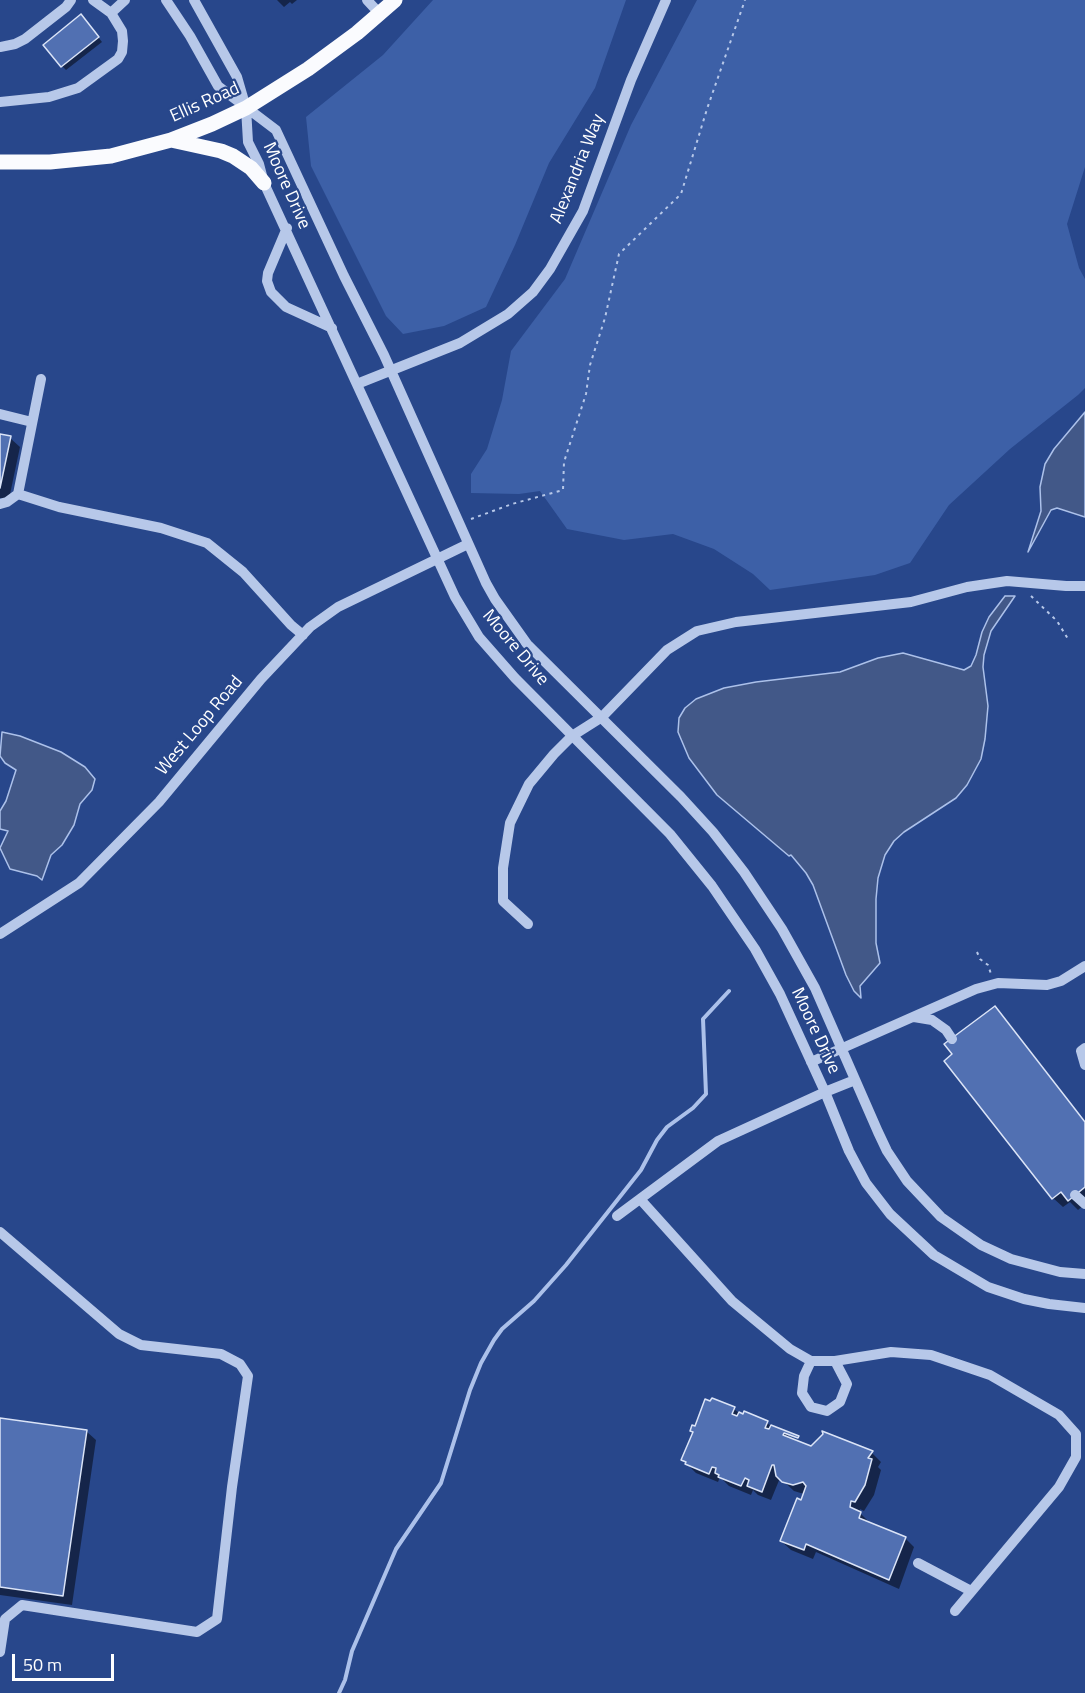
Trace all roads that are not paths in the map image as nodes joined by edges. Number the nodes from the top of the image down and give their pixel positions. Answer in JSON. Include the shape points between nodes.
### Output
{"nodes":[{"id":1,"x":71,"y":0,"type":"edge"},
{"id":2,"x":93,"y":0,"type":"edge"},
{"id":3,"x":125,"y":0,"type":"edge"},
{"id":4,"x":166,"y":0,"type":"edge"},
{"id":5,"x":367,"y":0,"type":"edge"},
{"id":6,"x":395,"y":0,"type":"edge"},
{"id":7,"x":194,"y":1,"type":"edge"},
{"id":8,"x":665,"y":1,"type":"edge"},
{"id":9,"x":111,"y":13,"type":"junction"},
{"id":10,"x":176,"y":14,"type":"junction"},
{"id":11,"x":380,"y":14,"type":"junction"},
{"id":12,"x":0,"y":47,"type":"edge"},
{"id":13,"x":0,"y":102,"type":"edge"},
{"id":14,"x":246,"y":108,"type":"junction"},
{"id":15,"x":171,"y":140,"type":"junction"},
{"id":16,"x":0,"y":162,"type":"edge"},
{"id":17,"x":264,"y":183,"type":"junction"},
{"id":18,"x":287,"y":228,"type":"junction"},
{"id":19,"x":332,"y":328,"type":"junction"},
{"id":20,"x":391,"y":371,"type":"junction"},
{"id":21,"x":40,"y":380,"type":"dead end"},
{"id":22,"x":357,"y":384,"type":"junction"},
{"id":23,"x":0,"y":414,"type":"edge"},
{"id":24,"x":32,"y":422,"type":"junction"},
{"id":25,"x":18,"y":494,"type":"junction"},
{"id":26,"x":0,"y":504,"type":"edge"},
{"id":27,"x":468,"y":544,"type":"junction"},
{"id":28,"x":438,"y":560,"type":"junction"},
{"id":29,"x":1085,"y":586,"type":"edge"},
{"id":30,"x":303,"y":635,"type":"junction"},
{"id":31,"x":602,"y":717,"type":"junction"},
{"id":32,"x":572,"y":736,"type":"junction"},
{"id":33,"x":528,"y":924,"type":"dead end"},
{"id":34,"x":0,"y":934,"type":"edge"},
{"id":35,"x":1085,"y":966,"type":"edge"},
{"id":36,"x":914,"y":1017,"type":"junction"},
{"id":37,"x":952,"y":1039,"type":"dead end"},
{"id":38,"x":841,"y":1048,"type":"junction"},
{"id":39,"x":1085,"y":1048,"type":"edge"},
{"id":40,"x":811,"y":1062,"type":"junction"},
{"id":41,"x":1085,"y":1065,"type":"edge"},
{"id":42,"x":855,"y":1080,"type":"junction"},
{"id":43,"x":825,"y":1092,"type":"junction"},
{"id":44,"x":1075,"y":1195,"type":"dead end"},
{"id":45,"x":640,"y":1199,"type":"junction"},
{"id":46,"x":1085,"y":1204,"type":"edge"},
{"id":47,"x":617,"y":1216,"type":"dead end"},
{"id":48,"x":0,"y":1232,"type":"edge"},
{"id":49,"x":1085,"y":1274,"type":"edge"},
{"id":50,"x":1085,"y":1308,"type":"edge"},
{"id":51,"x":811,"y":1361,"type":"junction"},
{"id":52,"x":835,"y":1361,"type":"junction"},
{"id":53,"x":918,"y":1563,"type":"dead end"},
{"id":54,"x":971,"y":1591,"type":"junction"},
{"id":55,"x":955,"y":1611,"type":"dead end"},
{"id":56,"x":0,"y":1652,"type":"edge"}],
"edges":[{"from":1,"to":12,"type":"street","via":[[25,39]]},
{"from":2,"to":9,"type":"street"},
{"from":3,"to":9,"type":"street"},
{"from":4,"to":10,"type":"street"},
{"from":5,"to":11,"type":"street"},
{"from":6,"to":11,"type":"main road","name":"Ellis Road"},
{"from":7,"to":10,"type":"street"},
{"from":7,"to":14,"type":"street","via":[[237,77]]},
{"from":8,"to":20,"type":"street","name":"Alexandria Way","via":[[583,211],[533,292],[508,314],[460,343]]},
{"from":9,"to":13,"type":"street","via":[[122,31],[123,41],[122,52],[108,68],[62,94]]},
{"from":10,"to":14,"type":"street","via":[[218,86]]},
{"from":11,"to":14,"type":"main road","name":"Ellis Road","via":[[325,57]]},
{"from":14,"to":15,"type":"main road","name":"Ellis Road"},
{"from":14,"to":17,"type":"street","name":"Moore Drive","via":[[248,142]]},
{"from":14,"to":20,"type":"street","name":"Moore Drive","via":[[276,130]]},
{"from":15,"to":16,"type":"main road","name":"Ellis Road","via":[[81,160]]},
{"from":15,"to":17,"type":"main road","via":[[233,156]]},
{"from":17,"to":18,"type":"street","name":"Moore Drive"},
{"from":18,"to":19,"type":"street","name":"Moore Drive"},
{"from":18,"to":19,"type":"street","via":[[268,273],[271,292],[286,307]]},
{"from":19,"to":22,"type":"street","name":"Moore Drive"},
{"from":20,"to":22,"type":"street","name":"Alexandria Way"},
{"from":20,"to":27,"type":"street","name":"Moore Drive"},
{"from":21,"to":24,"type":"street"},
{"from":22,"to":28,"type":"street","name":"Moore Drive"},
{"from":23,"to":24,"type":"street"},
{"from":24,"to":25,"type":"street"},
{"from":25,"to":26,"type":"street"},
{"from":25,"to":30,"type":"street","via":[[207,543],[243,572]]},
{"from":27,"to":28,"type":"street","name":"West Loop Road"},
{"from":27,"to":31,"type":"street","name":"Moore Drive","via":[[495,599],[527,644]]},
{"from":28,"to":30,"type":"street","name":"West Loop Road","via":[[338,608]]},
{"from":28,"to":32,"type":"street","name":"Moore Drive","via":[[479,637]]},
{"from":29,"to":31,"type":"street","via":[[1007,581],[911,602],[736,621],[697,631],[667,650]]},
{"from":30,"to":34,"type":"street","name":"West Loop Road","via":[[261,679],[159,802],[79,883]]},
{"from":31,"to":32,"type":"street"},
{"from":31,"to":38,"type":"street","name":"Moore Drive","via":[[681,797],[744,872],[815,988]]},
{"from":32,"to":33,"type":"street","via":[[529,784],[510,823],[503,901]]},
{"from":32,"to":40,"type":"street","name":"Moore Drive","via":[[670,834],[712,886],[780,994]]},
{"from":35,"to":36,"type":"street","via":[[1047,985],[998,982],[983,986]]},
{"from":36,"to":37,"type":"street","via":[[932,1020]]},
{"from":36,"to":38,"type":"street"},
{"from":38,"to":40,"type":"street"},
{"from":38,"to":42,"type":"street","name":"Moore Drive"},
{"from":39,"to":41,"type":"street"},
{"from":40,"to":43,"type":"street","name":"Moore Drive"},
{"from":42,"to":43,"type":"street"},
{"from":42,"to":49,"type":"street","name":"Moore Drive","via":[[888,1151],[907,1181],[941,1217],[981,1245],[1011,1259],[1060,1272]]},
{"from":43,"to":45,"type":"street","via":[[718,1141]]},
{"from":43,"to":50,"type":"street","name":"Moore Drive","via":[[866,1183],[890,1214],[927,1249],[972,1279],[1004,1293],[1049,1305]]},
{"from":44,"to":46,"type":"street"},
{"from":45,"to":47,"type":"street"},
{"from":45,"to":51,"type":"street","via":[[732,1301],[790,1349]]},
{"from":48,"to":56,"type":"street","via":[[119,1334],[141,1345],[221,1354],[240,1364],[248,1376],[217,1619],[197,1632],[22,1605],[5,1619]]},
{"from":51,"to":52,"type":"street"},
{"from":51,"to":52,"type":"street","via":[[802,1393],[811,1407],[827,1411],[840,1402],[847,1384]]},
{"from":52,"to":54,"type":"street","via":[[891,1352],[931,1355],[990,1375],[1059,1415],[1076,1434],[1076,1457],[1059,1487]]},
{"from":53,"to":54,"type":"street"},
{"from":54,"to":55,"type":"street"}]}
